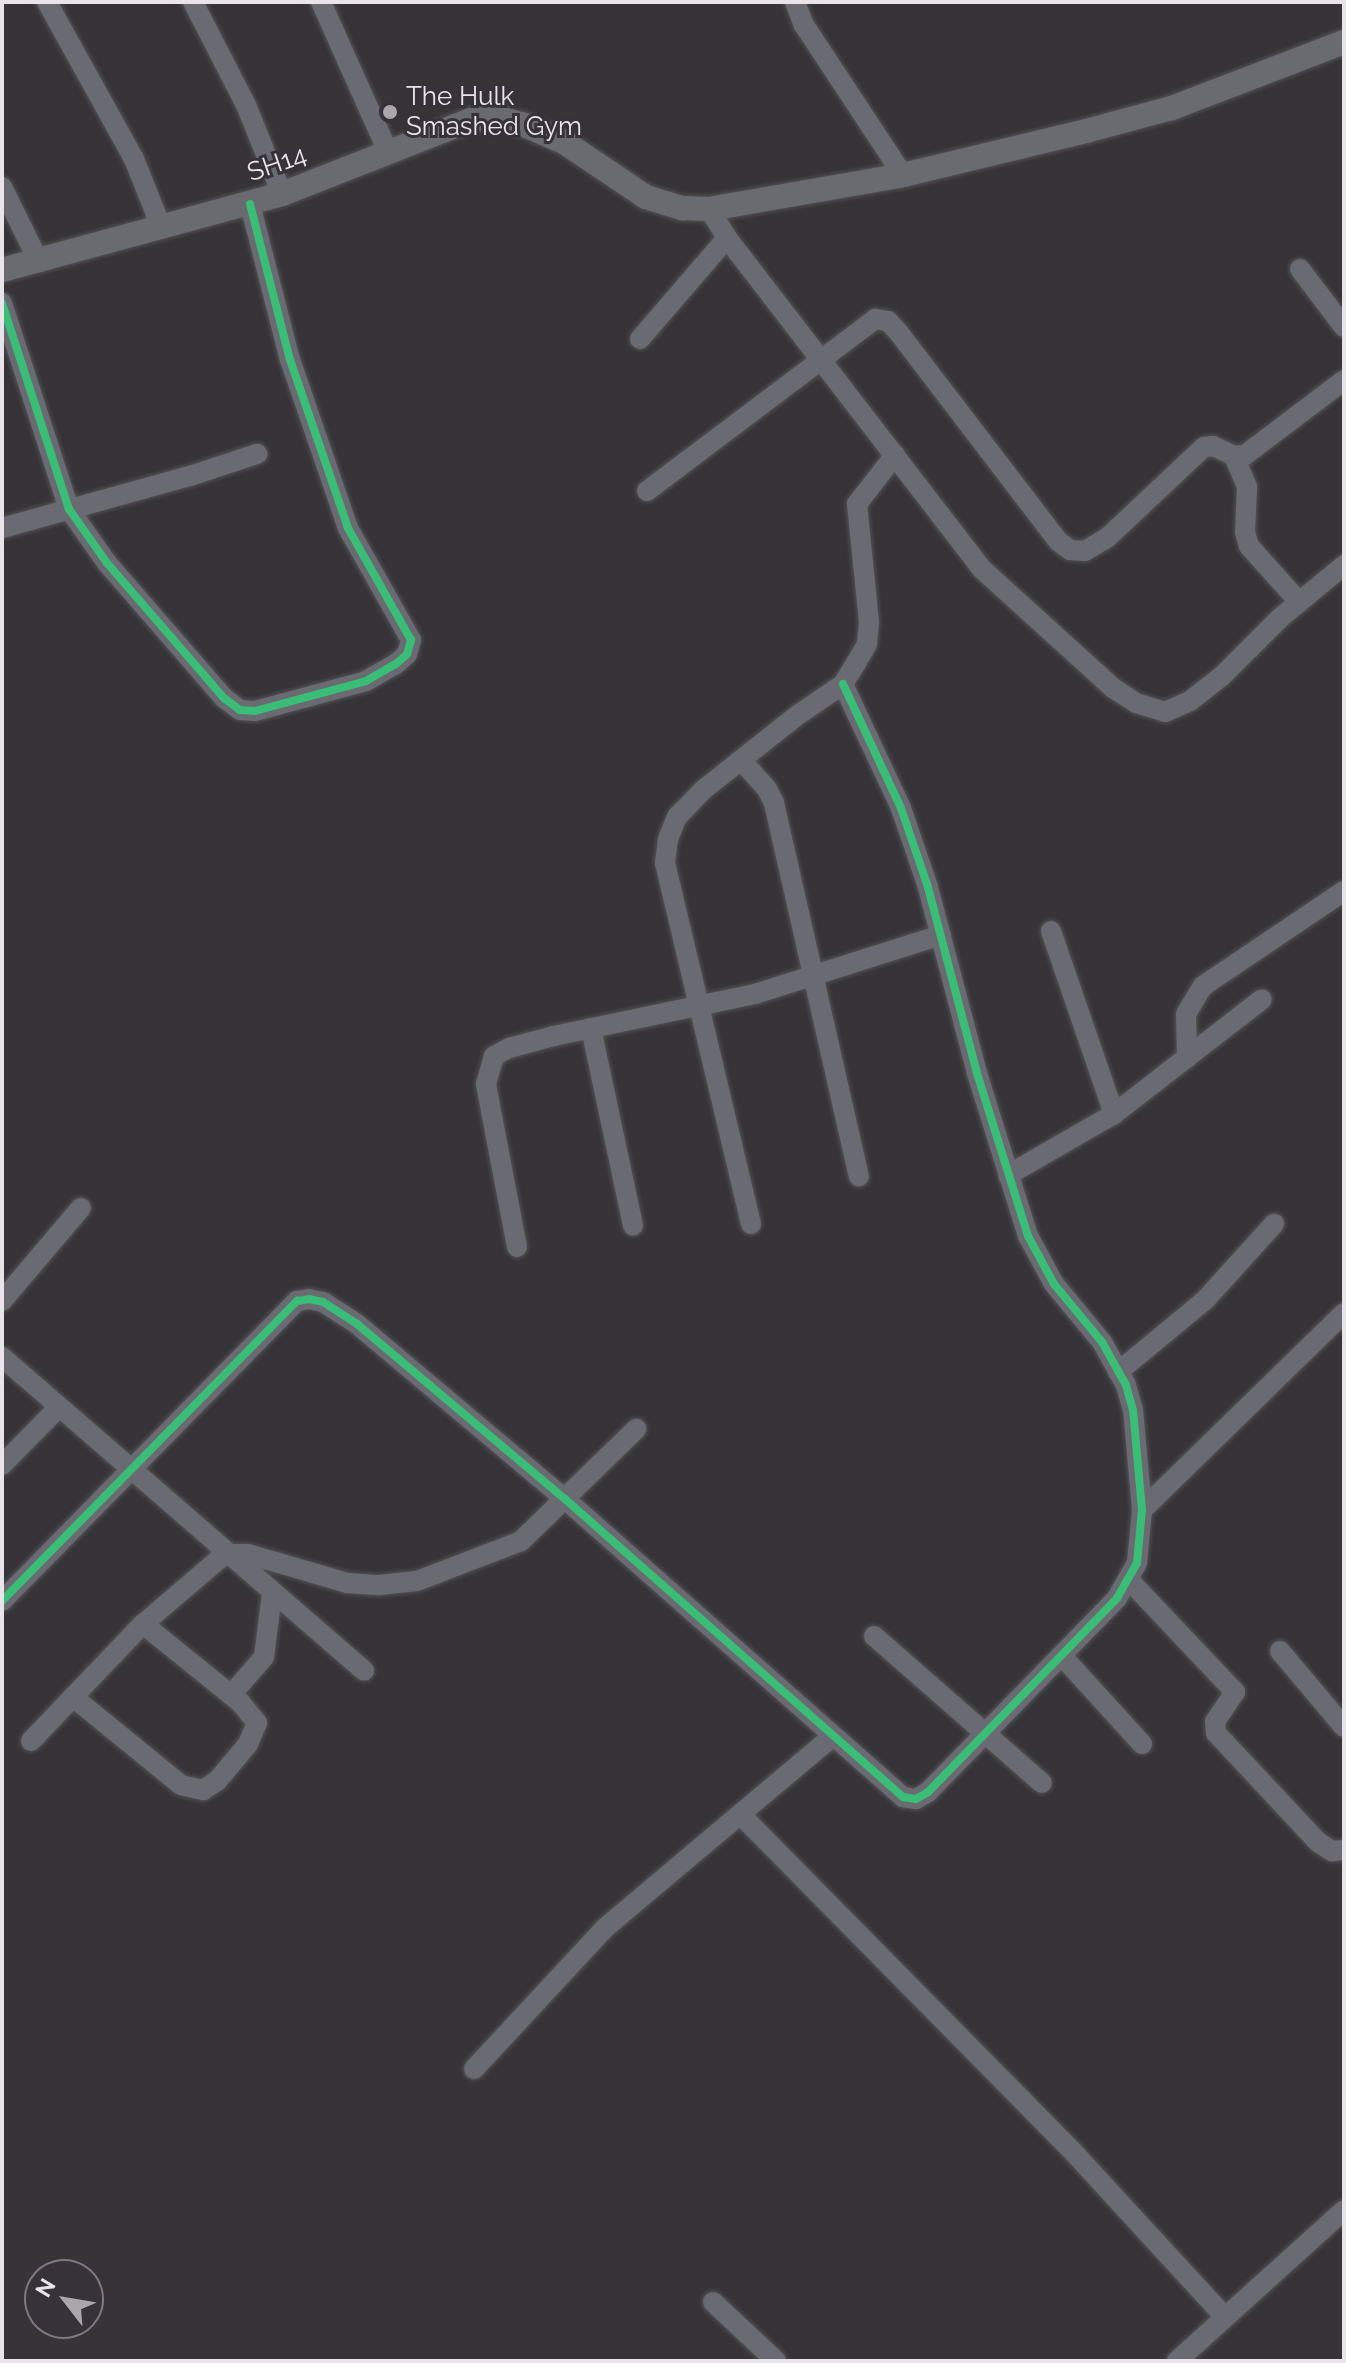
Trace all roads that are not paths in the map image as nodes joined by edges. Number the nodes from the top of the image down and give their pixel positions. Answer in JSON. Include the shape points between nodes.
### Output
{"nodes":[{"id":1,"x":47,"y":2,"type":"edge"},
{"id":2,"x":193,"y":2,"type":"edge"},
{"id":3,"x":321,"y":2,"type":"edge"},
{"id":4,"x":795,"y":2,"type":"edge"},
{"id":5,"x":1344,"y":42,"type":"edge"},
{"id":6,"x":388,"y":152,"type":"junction"},
{"id":7,"x":903,"y":175,"type":"junction"},
{"id":8,"x":2,"y":187,"type":"edge"},
{"id":9,"x":282,"y":194,"type":"junction"},
{"id":10,"x":250,"y":204,"type":"junction"},
{"id":11,"x":709,"y":209,"type":"junction"},
{"id":12,"x":162,"y":229,"type":"junction"},
{"id":13,"x":727,"y":238,"type":"junction"},
{"id":14,"x":39,"y":262,"type":"junction"},
{"id":15,"x":1300,"y":269,"type":"dead end"},
{"id":16,"x":2,"y":270,"type":"edge"},
{"id":17,"x":2,"y":303,"type":"edge"},
{"id":18,"x":1344,"y":327,"type":"edge"},
{"id":19,"x":640,"y":339,"type":"dead end"},
{"id":20,"x":821,"y":357,"type":"junction"},
{"id":21,"x":1344,"y":380,"type":"edge"},
{"id":22,"x":257,"y":454,"type":"dead end"},
{"id":23,"x":895,"y":455,"type":"junction"},
{"id":24,"x":1234,"y":456,"type":"junction"},
{"id":25,"x":647,"y":491,"type":"dead end"},
{"id":26,"x":69,"y":509,"type":"junction"},
{"id":27,"x":2,"y":528,"type":"edge"},
{"id":28,"x":1344,"y":565,"type":"edge"},
{"id":29,"x":1299,"y":602,"type":"junction"},
{"id":30,"x":843,"y":684,"type":"junction"},
{"id":31,"x":741,"y":760,"type":"junction"},
{"id":32,"x":1344,"y":891,"type":"edge"},
{"id":33,"x":1051,"y":931,"type":"dead end"},
{"id":34,"x":941,"y":935,"type":"junction"},
{"id":35,"x":813,"y":975,"type":"junction"},
{"id":36,"x":1262,"y":999,"type":"dead end"},
{"id":37,"x":701,"y":1005,"type":"junction"},
{"id":38,"x":591,"y":1028,"type":"junction"},
{"id":39,"x":1187,"y":1058,"type":"junction"},
{"id":40,"x":1114,"y":1114,"type":"junction"},
{"id":41,"x":1008,"y":1175,"type":"junction"},
{"id":42,"x":859,"y":1176,"type":"dead end"},
{"id":43,"x":81,"y":1208,"type":"dead end"},
{"id":44,"x":751,"y":1224,"type":"dead end"},
{"id":45,"x":1274,"y":1224,"type":"dead end"},
{"id":46,"x":633,"y":1226,"type":"dead end"},
{"id":47,"x":517,"y":1247,"type":"dead end"},
{"id":48,"x":2,"y":1301,"type":"edge"},
{"id":49,"x":1344,"y":1313,"type":"edge"},
{"id":50,"x":2,"y":1357,"type":"edge"},
{"id":51,"x":1118,"y":1372,"type":"junction"},
{"id":52,"x":59,"y":1407,"type":"junction"},
{"id":53,"x":636,"y":1429,"type":"dead end"},
{"id":54,"x":2,"y":1465,"type":"edge"},
{"id":55,"x":131,"y":1470,"type":"junction"},
{"id":56,"x":565,"y":1499,"type":"junction"},
{"id":57,"x":1142,"y":1510,"type":"junction"},
{"id":58,"x":225,"y":1554,"type":"junction"},
{"id":59,"x":1130,"y":1581,"type":"junction"},
{"id":60,"x":272,"y":1594,"type":"junction"},
{"id":61,"x":2,"y":1601,"type":"edge"},
{"id":62,"x":143,"y":1624,"type":"junction"},
{"id":63,"x":874,"y":1636,"type":"dead end"},
{"id":64,"x":1280,"y":1651,"type":"dead end"},
{"id":65,"x":1062,"y":1656,"type":"junction"},
{"id":66,"x":364,"y":1671,"type":"dead end"},
{"id":67,"x":231,"y":1695,"type":"junction"},
{"id":68,"x":73,"y":1697,"type":"junction"},
{"id":69,"x":1344,"y":1727,"type":"edge"},
{"id":70,"x":986,"y":1733,"type":"junction"},
{"id":71,"x":832,"y":1737,"type":"junction"},
{"id":72,"x":31,"y":1741,"type":"dead end"},
{"id":73,"x":1142,"y":1744,"type":"dead end"},
{"id":74,"x":1042,"y":1783,"type":"dead end"},
{"id":75,"x":741,"y":1815,"type":"junction"},
{"id":76,"x":1344,"y":1850,"type":"edge"},
{"id":77,"x":474,"y":2069,"type":"dead end"},
{"id":78,"x":1344,"y":2210,"type":"edge"},
{"id":79,"x":713,"y":2302,"type":"dead end"},
{"id":80,"x":1225,"y":2317,"type":"junction"},
{"id":81,"x":776,"y":2361,"type":"edge"},
{"id":82,"x":1177,"y":2361,"type":"edge"}],
"edges":[{"from":1,"to":12,"type":"street","via":[[134,159]]},
{"from":2,"to":9,"type":"street","via":[[246,105]]},
{"from":3,"to":6,"type":"street"},
{"from":4,"to":7,"type":"street","via":[[804,25]]},
{"from":5,"to":7,"type":"main road","number":"SH14","via":[[1172,108]]},
{"from":6,"to":9,"type":"main road","name":"SH14","number":"SH14"},
{"from":6,"to":11,"type":"main road","name":"SH14","number":"SH14","via":[[447,127],[495,117],[564,142],[646,197]]},
{"from":7,"to":11,"type":"main road","number":"SH14"},
{"from":8,"to":14,"type":"street"},
{"from":9,"to":10,"type":"main road","name":"SH14","number":"SH14"},
{"from":10,"to":12,"type":"main road","name":"SH14","number":"SH14"},
{"from":10,"to":26,"type":"street","via":[[290,360],[348,528],[407,629],[407,654],[366,681],[255,711],[240,710],[142,605]]},
{"from":11,"to":13,"type":"street"},
{"from":12,"to":14,"type":"main road","name":"SH14","number":"SH14"},
{"from":13,"to":19,"type":"street"},
{"from":13,"to":20,"type":"street"},
{"from":14,"to":16,"type":"main road","name":"SH14","number":"SH14"},
{"from":15,"to":18,"type":"street"},
{"from":17,"to":26,"type":"street"},
{"from":20,"to":23,"type":"street"},
{"from":20,"to":24,"type":"street","via":[[875,319],[888,321],[1070,550],[1085,551],[1107,538],[1204,447]]},
{"from":20,"to":25,"type":"street"},
{"from":21,"to":24,"type":"street","via":[[1245,455]]},
{"from":22,"to":26,"type":"street"},
{"from":23,"to":29,"type":"street","via":[[983,570],[1136,703],[1165,712],[1190,701]]},
{"from":23,"to":30,"type":"street","via":[[857,504],[869,622],[867,644]]},
{"from":24,"to":29,"type":"street","via":[[1247,487],[1249,546]]},
{"from":26,"to":27,"type":"street"},
{"from":28,"to":29,"type":"street"},
{"from":30,"to":31,"type":"street"},
{"from":30,"to":34,"type":"street","via":[[901,808]]},
{"from":31,"to":35,"type":"street","via":[[774,803]]},
{"from":31,"to":37,"type":"street","via":[[677,817],[668,839],[665,863]]},
{"from":32,"to":39,"type":"street","via":[[1203,986],[1186,1014]]},
{"from":33,"to":40,"type":"street"},
{"from":34,"to":35,"type":"street"},
{"from":34,"to":41,"type":"street"},
{"from":35,"to":37,"type":"street"},
{"from":35,"to":42,"type":"street"},
{"from":36,"to":39,"type":"street"},
{"from":37,"to":38,"type":"street"},
{"from":37,"to":44,"type":"street"},
{"from":38,"to":46,"type":"street"},
{"from":38,"to":47,"type":"street","via":[[509,1048],[494,1056],[487,1072]]},
{"from":39,"to":40,"type":"street"},
{"from":40,"to":41,"type":"street"},
{"from":41,"to":51,"type":"street","via":[[1039,1261],[1102,1342]]},
{"from":43,"to":48,"type":"street"},
{"from":45,"to":51,"type":"street","via":[[1205,1300]]},
{"from":49,"to":57,"type":"street"},
{"from":50,"to":52,"type":"street"},
{"from":51,"to":57,"type":"street","via":[[1133,1410]]},
{"from":52,"to":54,"type":"street"},
{"from":52,"to":55,"type":"street"},
{"from":53,"to":56,"type":"street"},
{"from":55,"to":56,"type":"street","via":[[297,1301],[309,1299],[357,1324]]},
{"from":55,"to":58,"type":"street"},
{"from":55,"to":61,"type":"street"},
{"from":56,"to":58,"type":"street","via":[[521,1541],[417,1581],[347,1583],[248,1554]]},
{"from":56,"to":71,"type":"street"},
{"from":57,"to":59,"type":"street"},
{"from":58,"to":60,"type":"street"},
{"from":58,"to":62,"type":"street"},
{"from":59,"to":65,"type":"street"},
{"from":59,"to":76,"type":"street","via":[[1235,1692],[1215,1722],[1216,1733],[1318,1842],[1332,1851]]},
{"from":60,"to":66,"type":"street"},
{"from":60,"to":67,"type":"street","via":[[264,1657]]},
{"from":62,"to":67,"type":"street"},
{"from":62,"to":68,"type":"street"},
{"from":63,"to":70,"type":"street"},
{"from":64,"to":69,"type":"street"},
{"from":65,"to":70,"type":"street"},
{"from":65,"to":73,"type":"street"},
{"from":67,"to":68,"type":"street","via":[[257,1723],[255,1733],[217,1781],[203,1790],[169,1777]]},
{"from":68,"to":72,"type":"street"},
{"from":70,"to":71,"type":"street","via":[[916,1799],[896,1793]]},
{"from":70,"to":74,"type":"street"},
{"from":71,"to":75,"type":"street"},
{"from":75,"to":77,"type":"street","via":[[605,1928]]},
{"from":75,"to":80,"type":"street","via":[[1076,2155]]},
{"from":78,"to":80,"type":"street"},
{"from":79,"to":81,"type":"street"},
{"from":80,"to":82,"type":"street"}]}
